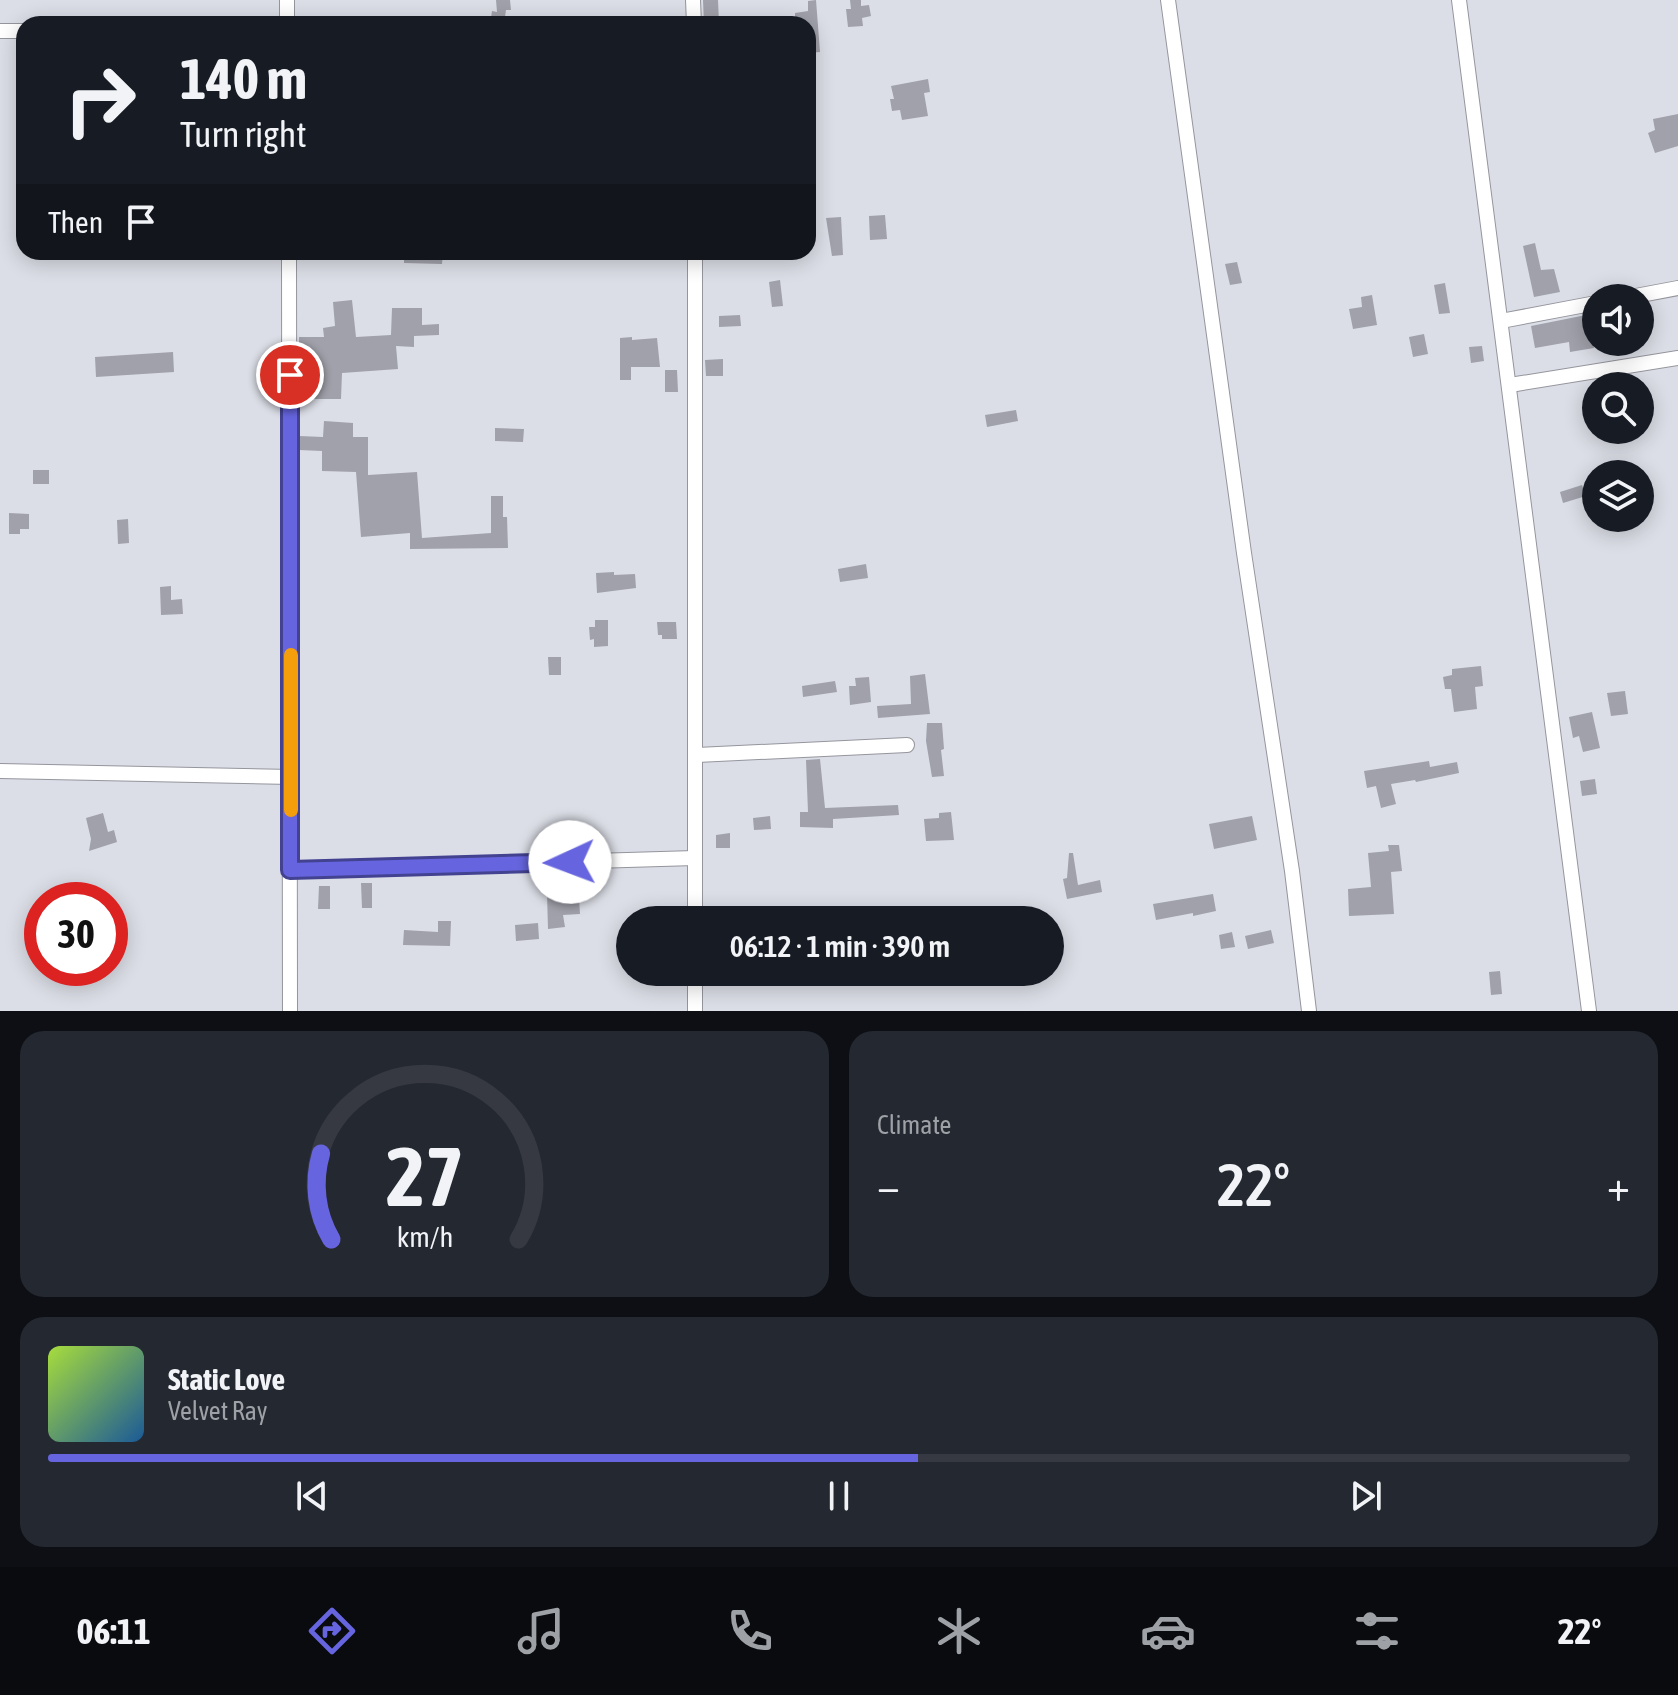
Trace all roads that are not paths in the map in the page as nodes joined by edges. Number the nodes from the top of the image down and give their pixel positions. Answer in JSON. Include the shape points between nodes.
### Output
{"nodes":[{"id":1,"x":1168,"y":0,"type":"edge"},
{"id":2,"x":1459,"y":0,"type":"edge"},
{"id":3,"x":289,"y":260,"type":"edge"},
{"id":4,"x":695,"y":260,"type":"edge"},
{"id":5,"x":1678,"y":288,"type":"edge"},
{"id":6,"x":1654,"y":293,"type":"edge"},
{"id":7,"x":1582,"y":306,"type":"edge"},
{"id":8,"x":1501,"y":321,"type":"junction"},
{"id":9,"x":1678,"y":358,"type":"edge"},
{"id":10,"x":1510,"y":385,"type":"junction"},
{"id":11,"x":907,"y":745,"type":"dead end"},
{"id":12,"x":697,"y":755,"type":"junction"},
{"id":13,"x":0,"y":771,"type":"edge"},
{"id":14,"x":292,"y":777,"type":"junction"},
{"id":15,"x":695,"y":858,"type":"junction"},
{"id":16,"x":290,"y":870,"type":"junction"},
{"id":17,"x":695,"y":906,"type":"edge"},
{"id":18,"x":695,"y":986,"type":"edge"},
{"id":19,"x":290,"y":1011,"type":"edge"},
{"id":20,"x":695,"y":1011,"type":"edge"},
{"id":21,"x":1309,"y":1011,"type":"edge"},
{"id":22,"x":1589,"y":1011,"type":"edge"}],
"edges":[{"from":1,"to":21,"type":"street"},
{"from":2,"to":8,"type":"street"},
{"from":3,"to":14,"type":"street"},
{"from":4,"to":12,"type":"street"},
{"from":5,"to":6,"type":"street"},
{"from":7,"to":8,"type":"street"},
{"from":8,"to":10,"type":"street"},
{"from":9,"to":10,"type":"street"},
{"from":10,"to":22,"type":"street"},
{"from":11,"to":12,"type":"street"},
{"from":12,"to":15,"type":"street"},
{"from":13,"to":14,"type":"street"},
{"from":14,"to":16,"type":"street"},
{"from":15,"to":16,"type":"street"},
{"from":15,"to":17,"type":"street"},
{"from":16,"to":19,"type":"street"},
{"from":18,"to":20,"type":"street"}]}
